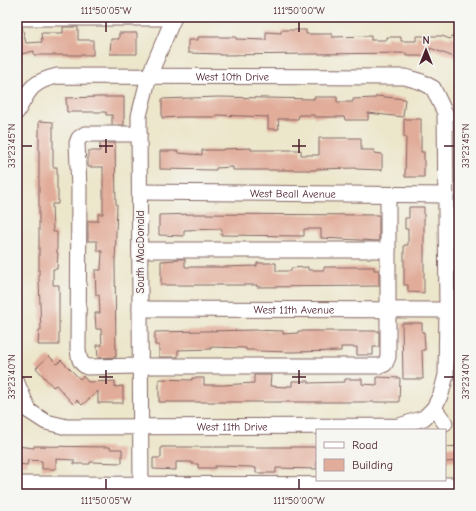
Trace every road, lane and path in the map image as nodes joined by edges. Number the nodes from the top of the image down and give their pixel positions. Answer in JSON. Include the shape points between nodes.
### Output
{"nodes":[{"id":1,"x":174,"y":17,"type":"edge"},
{"id":2,"x":17,"y":18,"type":"edge"},
{"id":3,"x":149,"y":76,"type":"junction"},
{"id":4,"x":17,"y":112,"type":"edge"},
{"id":5,"x":139,"y":134,"type":"junction"},
{"id":6,"x":140,"y":192,"type":"junction"},
{"id":7,"x":388,"y":195,"type":"junction"},
{"id":8,"x":446,"y":195,"type":"junction"},
{"id":9,"x":140,"y":250,"type":"junction"},
{"id":10,"x":388,"y":250,"type":"junction"},
{"id":11,"x":140,"y":309,"type":"junction"},
{"id":12,"x":388,"y":310,"type":"junction"},
{"id":13,"x":447,"y":310,"type":"junction"},
{"id":14,"x":141,"y":366,"type":"junction"},
{"id":15,"x":17,"y":383,"type":"edge"},
{"id":16,"x":434,"y":408,"type":"junction"},
{"id":17,"x":444,"y":423,"type":"dead end"},
{"id":18,"x":141,"y":427,"type":"junction"},
{"id":19,"x":17,"y":484,"type":"edge"},
{"id":20,"x":459,"y":485,"type":"edge"},
{"id":21,"x":141,"y":489,"type":"edge"}],
"edges":[{"from":1,"to":2,"type":"street"},
{"from":1,"to":3,"type":"street","name":"South MacDonald"},
{"from":3,"to":4,"type":"street","name":"West 10th Drive","via":[[57,76],[27,83]]},
{"from":3,"to":5,"type":"street","name":"South MacDonald","via":[[139,116]]},
{"from":3,"to":8,"type":"street","name":"West 10th Drive","via":[[405,77],[438,83],[445,113]]},
{"from":5,"to":6,"type":"street","name":"South MacDonald"},
{"from":5,"to":14,"type":"street","via":[[85,134],[77,143],[78,349],[79,357],[86,368]]},
{"from":6,"to":7,"type":"street","name":"West Beall Avenue"},
{"from":6,"to":9,"type":"street","name":"South MacDonald"},
{"from":7,"to":8,"type":"street","name":"West Beall Avenue"},
{"from":7,"to":10,"type":"street"},
{"from":8,"to":13,"type":"street"},
{"from":9,"to":10,"type":"street"},
{"from":9,"to":11,"type":"street","name":"South MacDonald"},
{"from":10,"to":12,"type":"street"},
{"from":11,"to":12,"type":"street","name":"West 11th Avenue"},
{"from":11,"to":14,"type":"street","name":"South MacDonald"},
{"from":12,"to":13,"type":"street","name":"West 11th Avenue"},
{"from":12,"to":14,"type":"street","via":[[388,357],[385,364],[380,366]]},
{"from":13,"to":16,"type":"street","via":[[446,375]]},
{"from":14,"to":18,"type":"street","name":"South MacDonald"},
{"from":15,"to":18,"type":"street","name":"West 11th Drive","via":[[25,416],[67,427]]},
{"from":16,"to":17,"type":"street"},
{"from":16,"to":18,"type":"street","name":"West 11th Drive","via":[[424,418],[399,426]]},
{"from":18,"to":21,"type":"street","name":"South MacDonald"},
{"from":19,"to":21,"type":"street"},
{"from":20,"to":21,"type":"street"}]}
